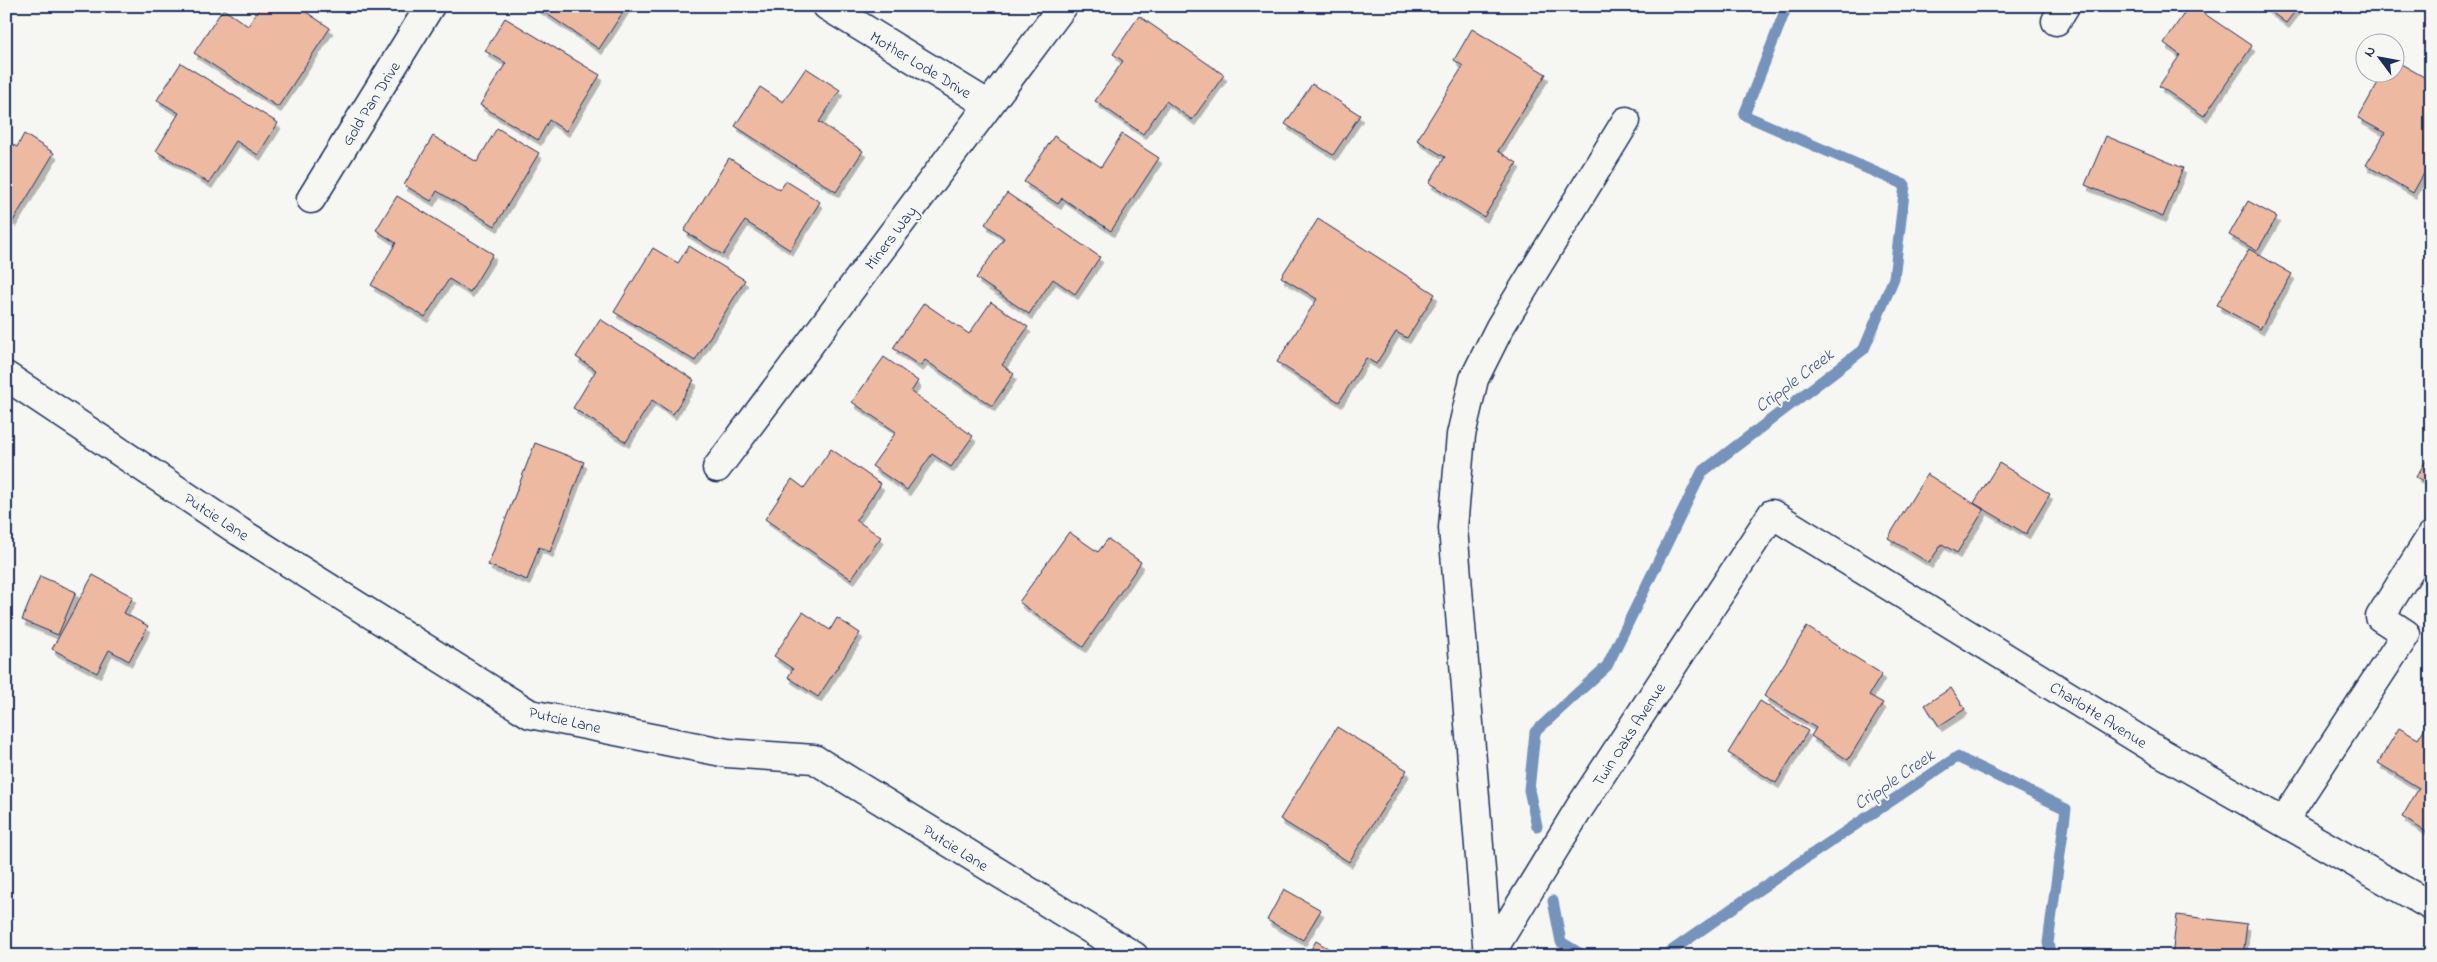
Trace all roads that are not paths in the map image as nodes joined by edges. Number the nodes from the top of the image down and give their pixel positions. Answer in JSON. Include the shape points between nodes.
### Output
{"nodes":[{"id":1,"x":430,"y":6,"type":"edge"},
{"id":2,"x":827,"y":6,"type":"edge"},
{"id":3,"x":1063,"y":6,"type":"edge"},
{"id":4,"x":989,"y":105,"type":"junction"},
{"id":5,"x":1626,"y":121,"type":"dead end"},
{"id":6,"x":311,"y":199,"type":"dead end"},
{"id":7,"x":6,"y":376,"type":"edge"},
{"id":8,"x":717,"y":468,"type":"dead end"},
{"id":9,"x":1772,"y":514,"type":"joint"},
{"id":10,"x":2431,"y":536,"type":"edge"},
{"id":11,"x":2283,"y":822,"type":"junction"},
{"id":12,"x":2431,"y":906,"type":"edge"},
{"id":13,"x":1134,"y":956,"type":"edge"},
{"id":14,"x":1488,"y":956,"type":"edge"}],
"edges":[{"from":1,"to":6,"type":"street","name":"Gold Pan Drive"},
{"from":2,"to":4,"type":"street","name":"Mother Lode Drive"},
{"from":3,"to":4,"type":"street","name":"Miners Way"},
{"from":4,"to":8,"type":"street","name":"Miners Way"},
{"from":5,"to":14,"type":"street","via":[[1500,327],[1474,380],[1461,435],[1453,528]]},
{"from":7,"to":13,"type":"street","name":"Putcie Lane","via":[[240,532],[530,714],[727,753],[814,759]]},
{"from":9,"to":11,"type":"street","name":"Charlotte Avenue","via":[[2153,748]]},
{"from":9,"to":14,"type":"street","name":"Twin Oaks Avenue","via":[[1580,807]]},
{"from":10,"to":11,"type":"street","via":[[2380,617],[2406,634]]},
{"from":11,"to":12,"type":"street","name":"Charlotte Avenue"}]}
